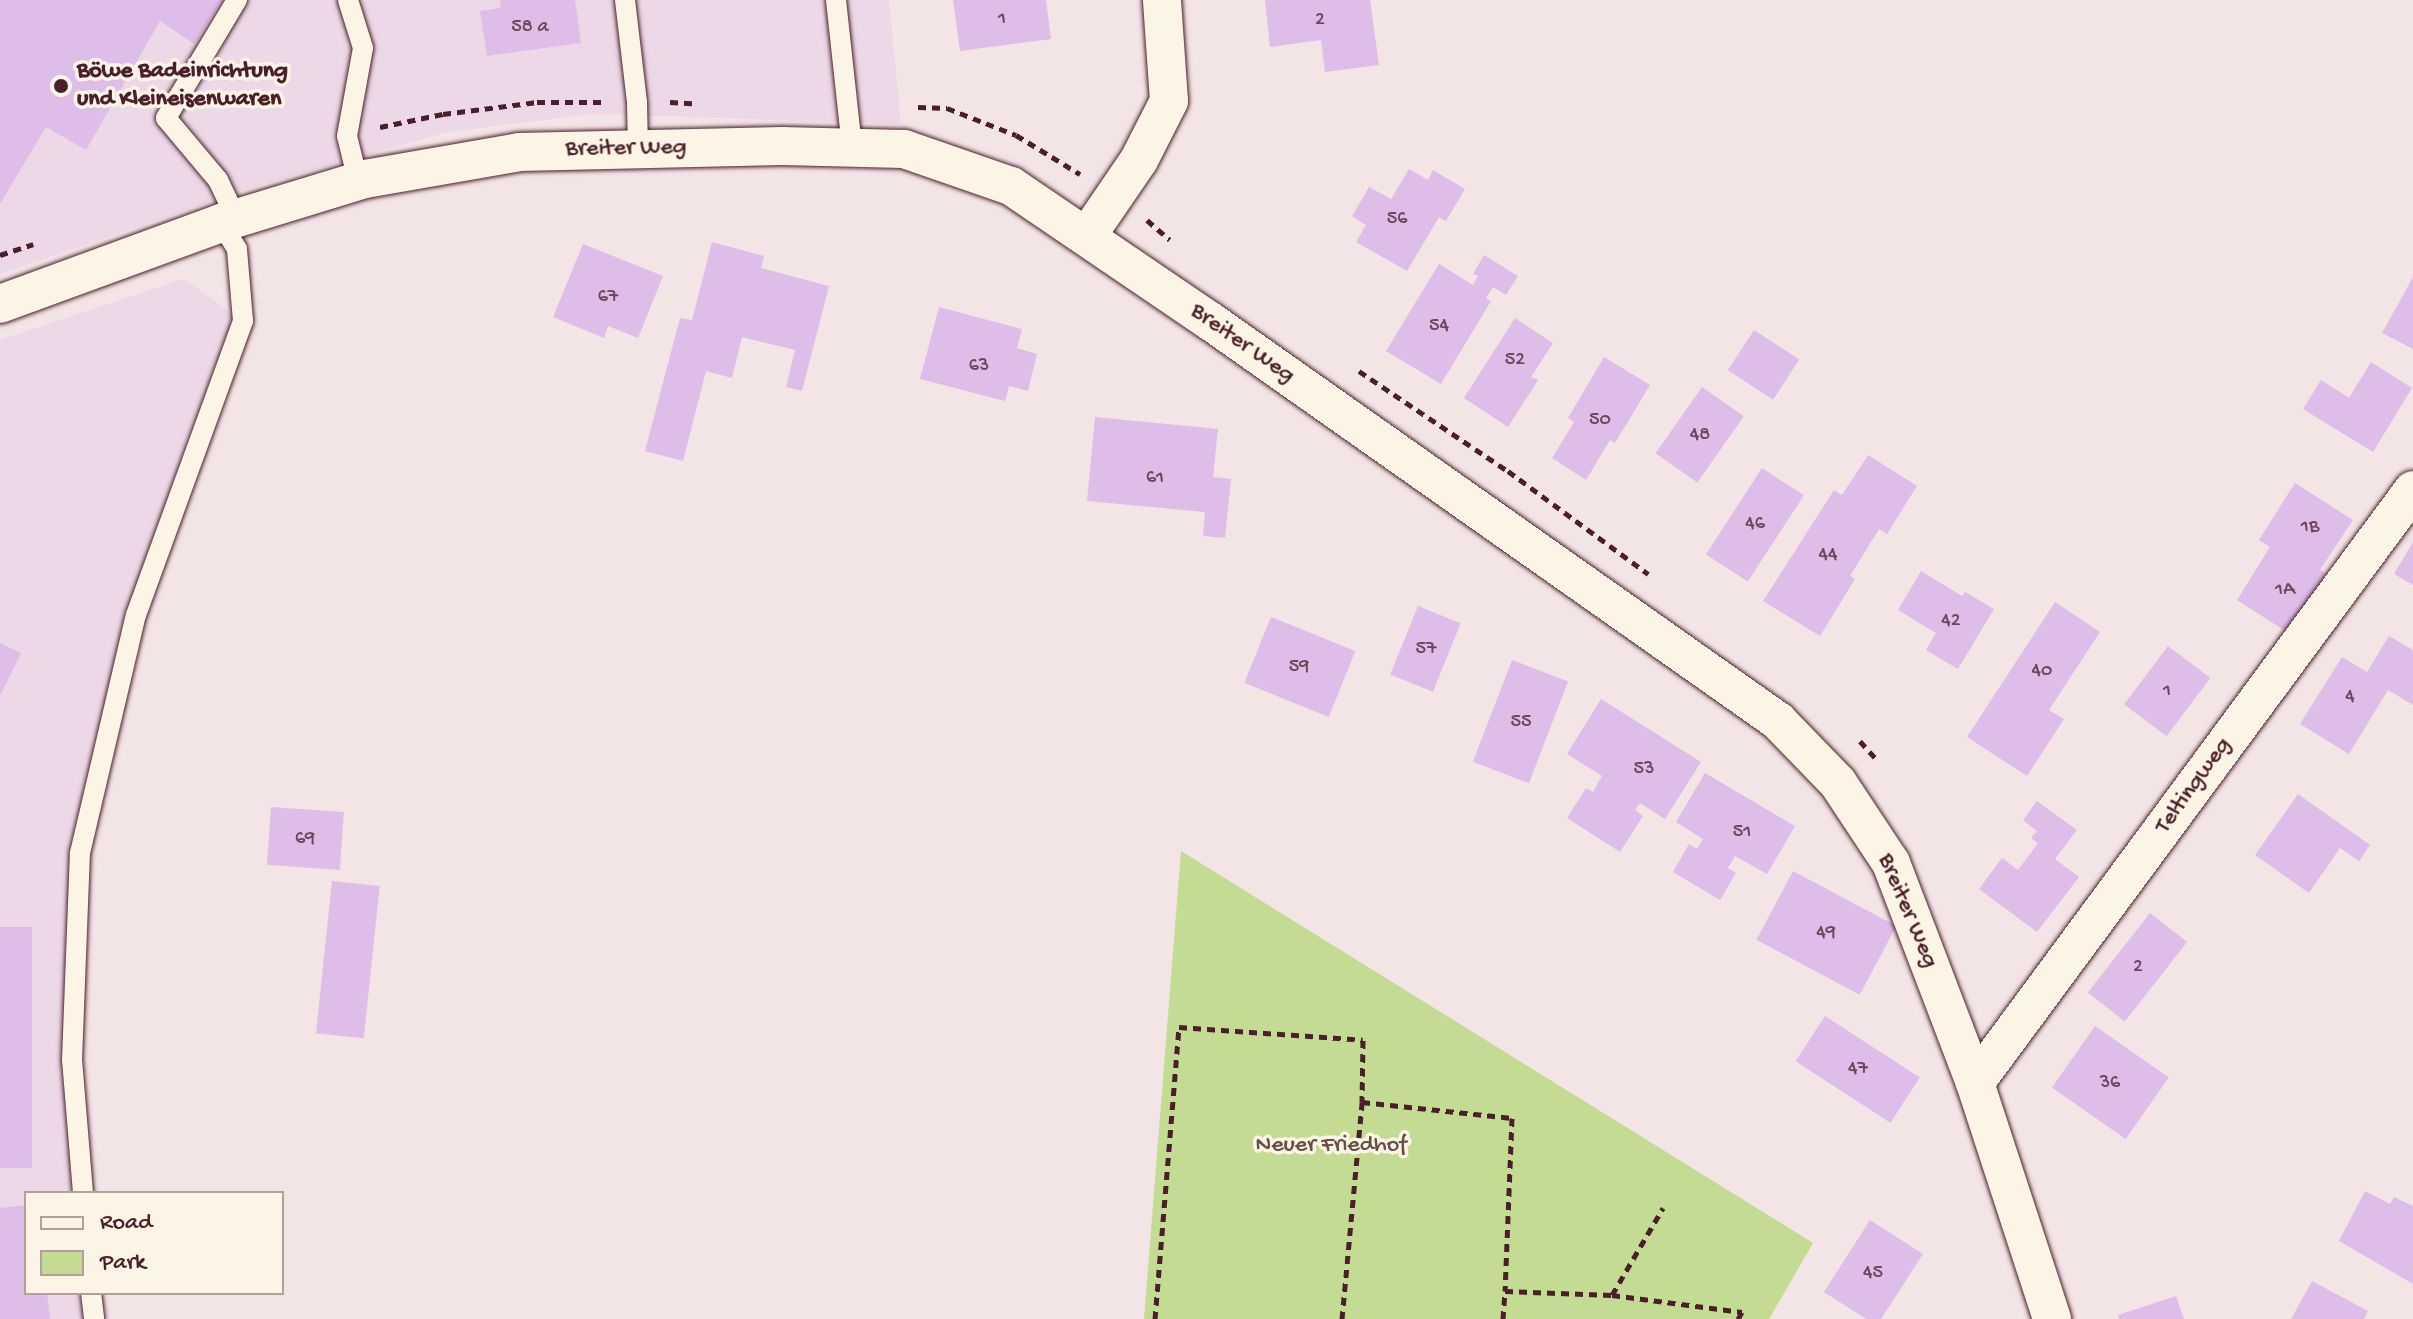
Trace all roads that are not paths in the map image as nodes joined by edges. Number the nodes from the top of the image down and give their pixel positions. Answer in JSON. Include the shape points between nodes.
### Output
{"nodes":[{"id":1,"x":237,"y":0,"type":"edge"},
{"id":2,"x":348,"y":0,"type":"edge"},
{"id":3,"x":625,"y":0,"type":"edge"},
{"id":4,"x":836,"y":0,"type":"edge"},
{"id":5,"x":1162,"y":0,"type":"edge"},
{"id":6,"x":638,"y":148,"type":"junction"},
{"id":7,"x":852,"y":148,"type":"junction"},
{"id":8,"x":358,"y":181,"type":"junction"},
{"id":9,"x":228,"y":221,"type":"junction"},
{"id":10,"x":1087,"y":236,"type":"junction"},
{"id":11,"x":5,"y":295,"type":"edge"},
{"id":12,"x":2413,"y":490,"type":"edge"},
{"id":13,"x":1975,"y":1083,"type":"junction"},
{"id":14,"x":83,"y":1191,"type":"edge"},
{"id":15,"x":91,"y":1295,"type":"edge"},
{"id":16,"x":94,"y":1319,"type":"edge"},
{"id":17,"x":2052,"y":1319,"type":"edge"}],
"edges":[{"from":1,"to":9,"type":"lane","via":[[166,118],[218,180]]},
{"from":2,"to":8,"type":"lane","via":[[363,48],[347,136]]},
{"from":3,"to":6,"type":"lane"},
{"from":4,"to":7,"type":"lane"},
{"from":5,"to":10,"type":"street","via":[[1169,101],[1139,160]]},
{"from":6,"to":7,"type":"street","name":"Breiter Weg"},
{"from":6,"to":8,"type":"street","name":"Breiter Weg","via":[[519,152]]},
{"from":7,"to":10,"type":"street","name":"Breiter Weg","via":[[904,149],[1011,186]]},
{"from":8,"to":9,"type":"street","name":"Breiter Weg"},
{"from":9,"to":11,"type":"street","name":"Breiter Weg"},
{"from":9,"to":14,"type":"lane","via":[[237,249],[243,321],[136,615],[80,853],[72,1060]]},
{"from":10,"to":13,"type":"street","name":"Breiter Weg","via":[[1778,721],[1838,783],[1891,863]]},
{"from":12,"to":13,"type":"street","name":"Teltingweg"},
{"from":13,"to":17,"type":"street","name":"Breiter Weg"},
{"from":15,"to":16,"type":"lane"}]}
